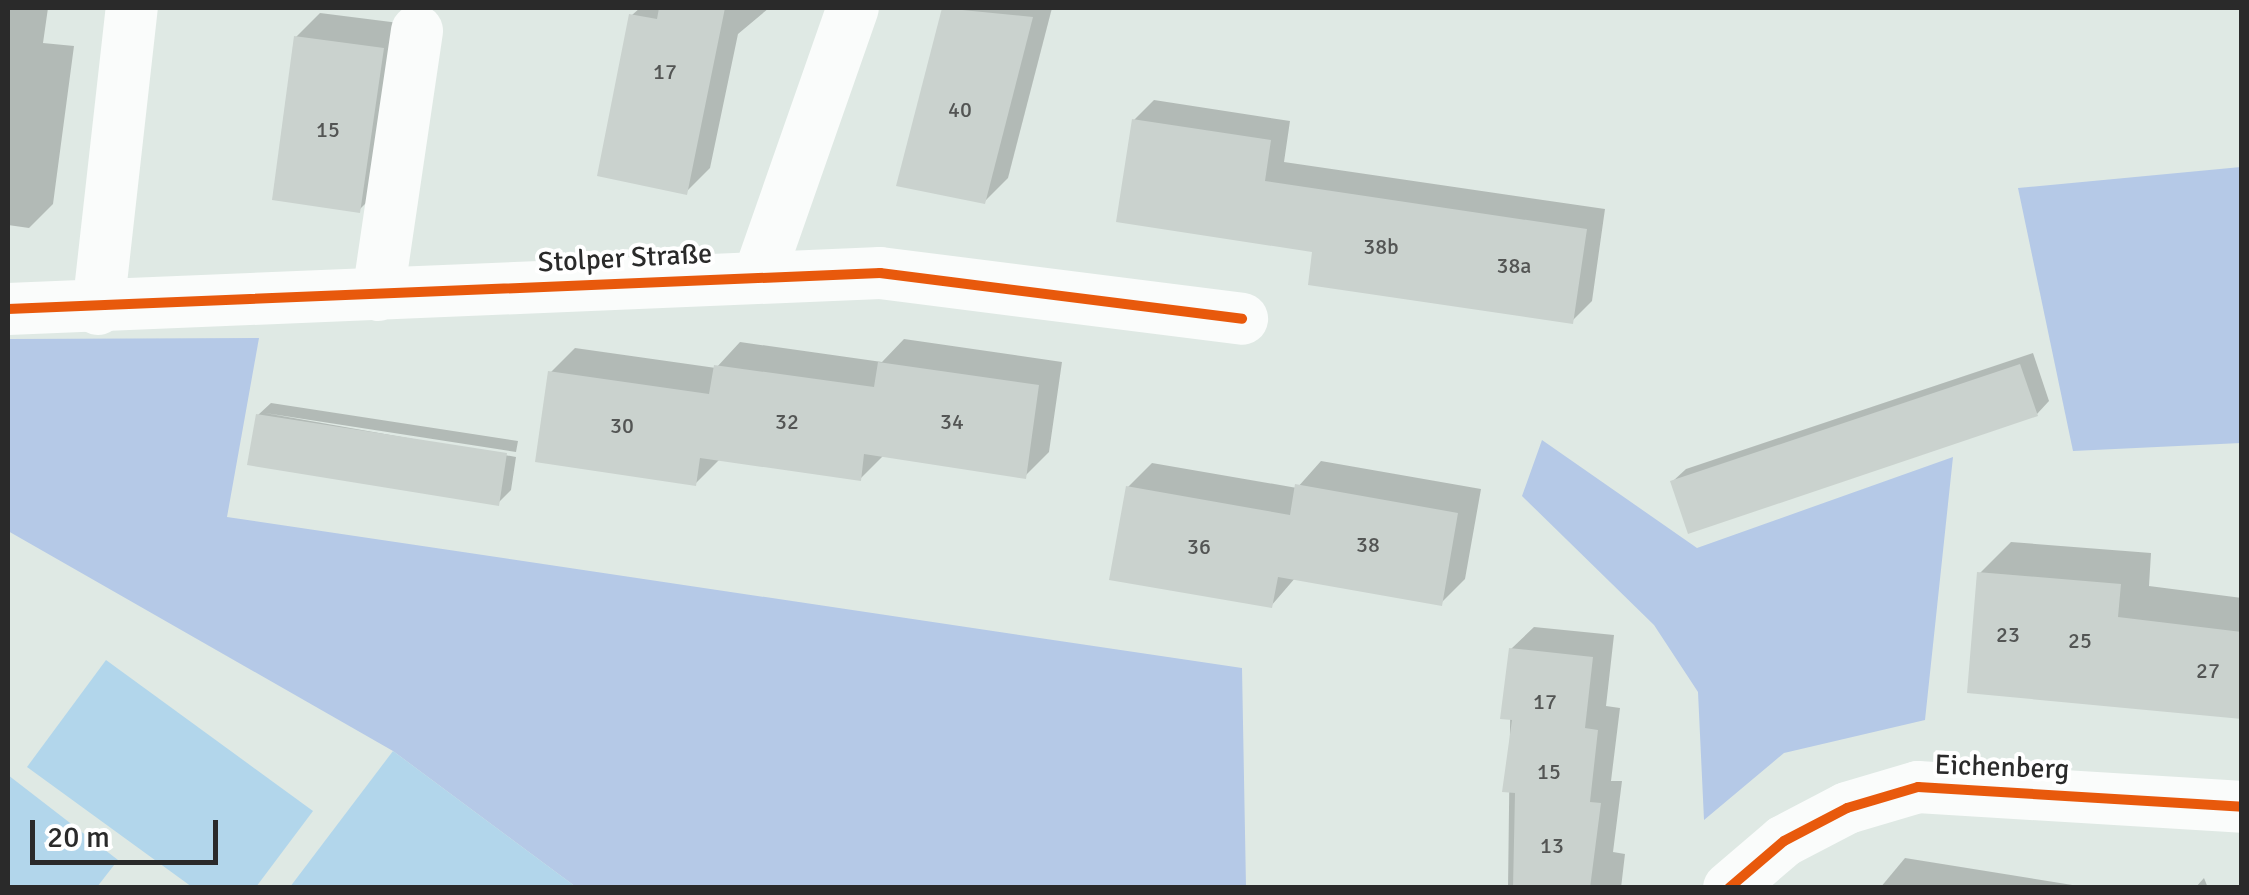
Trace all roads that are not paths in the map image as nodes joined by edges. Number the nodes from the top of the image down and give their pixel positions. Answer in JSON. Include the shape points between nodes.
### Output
{"nodes":[{"id":1,"x":132,"y":8,"type":"edge"},
{"id":2,"x":853,"y":8,"type":"edge"},
{"id":3,"x":417,"y":31,"type":"dead end"},
{"id":4,"x":750,"y":274,"type":"junction"},
{"id":5,"x":378,"y":295,"type":"junction"},
{"id":6,"x":8,"y":309,"type":"edge"},
{"id":7,"x":98,"y":309,"type":"junction"},
{"id":8,"x":1242,"y":320,"type":"dead end"},
{"id":9,"x":2242,"y":808,"type":"edge"},
{"id":10,"x":1730,"y":888,"type":"edge"}],
"edges":[{"from":1,"to":7,"type":"street"},
{"from":2,"to":4,"type":"street"},
{"from":3,"to":5,"type":"street"},
{"from":4,"to":5,"type":"street","name":"Stolper Straße"},
{"from":4,"to":8,"type":"street","name":"Stolper Straße","via":[[915,276]]},
{"from":5,"to":7,"type":"street","name":"Stolper Straße"},
{"from":6,"to":7,"type":"street","name":"Stolper Straße"},
{"from":9,"to":10,"type":"street","name":"Eichenberg","via":[[1918,787],[1831,816]]}]}
